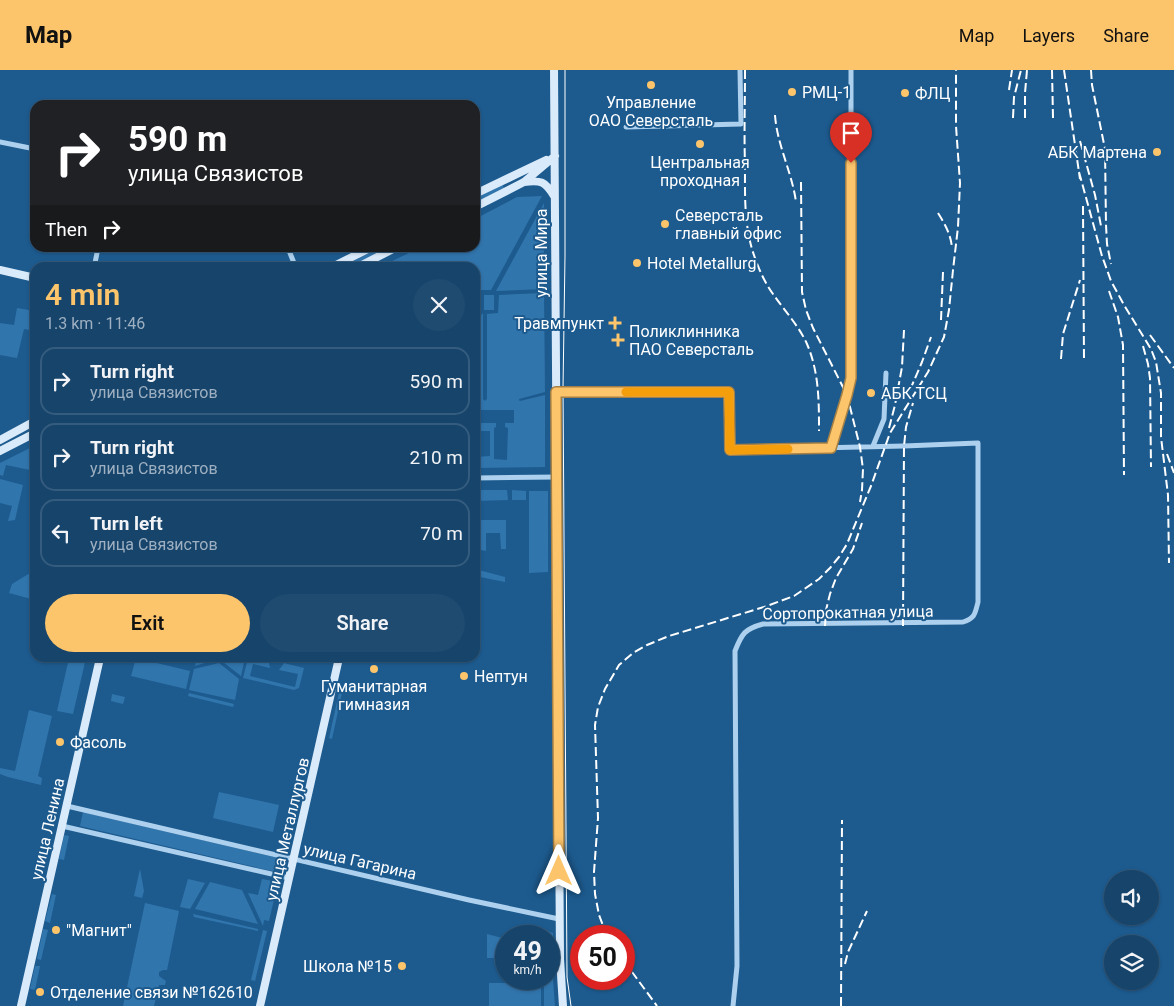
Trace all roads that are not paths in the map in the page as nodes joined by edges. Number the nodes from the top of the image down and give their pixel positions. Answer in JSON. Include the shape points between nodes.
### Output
{"nodes":[{"id":1,"x":554,"y":70,"type":"edge"},
{"id":2,"x":740,"y":70,"type":"edge"},
{"id":3,"x":851,"y":70,"type":"edge"},
{"id":4,"x":626,"y":127,"type":"dead end"},
{"id":5,"x":0,"y":142,"type":"edge"},
{"id":6,"x":30,"y":148,"type":"edge"},
{"id":7,"x":555,"y":156,"type":"junction"},
{"id":8,"x":524,"y":182,"type":"junction"},
{"id":9,"x":480,"y":192,"type":"edge"},
{"id":10,"x":555,"y":197,"type":"junction"},
{"id":11,"x":480,"y":204,"type":"edge"},
{"id":12,"x":362,"y":252,"type":"edge"},
{"id":13,"x":388,"y":252,"type":"edge"},
{"id":14,"x":342,"y":262,"type":"edge"},
{"id":15,"x":368,"y":262,"type":"edge"},
{"id":16,"x":0,"y":270,"type":"edge"},
{"id":17,"x":30,"y":277,"type":"edge"},
{"id":18,"x":886,"y":373,"type":"dead end"},
{"id":19,"x":556,"y":392,"type":"junction"},
{"id":20,"x":30,"y":424,"type":"edge"},
{"id":21,"x":30,"y":436,"type":"edge"},
{"id":22,"x":0,"y":440,"type":"edge"},
{"id":23,"x":873,"y":446,"type":"junction"},
{"id":24,"x":831,"y":448,"type":"junction"},
{"id":25,"x":0,"y":451,"type":"edge"},
{"id":26,"x":557,"y":477,"type":"junction"},
{"id":27,"x":480,"y":478,"type":"edge"},
{"id":28,"x":99,"y":662,"type":"edge"},
{"id":29,"x":339,"y":662,"type":"edge"},
{"id":30,"x":66,"y":806,"type":"junction"},
{"id":31,"x":62,"y":826,"type":"junction"},
{"id":32,"x":294,"y":859,"type":"junction"},
{"id":33,"x":289,"y":878,"type":"junction"},
{"id":34,"x":559,"y":919,"type":"junction"},
{"id":35,"x":21,"y":1006,"type":"edge"},
{"id":36,"x":260,"y":1006,"type":"edge"},
{"id":37,"x":562,"y":1006,"type":"edge"},
{"id":38,"x":733,"y":1006,"type":"edge"}],
"edges":[{"from":1,"to":7,"type":"main road","name":"улица Мира"},
{"from":2,"to":4,"type":"street","via":[[741,124]]},
{"from":3,"to":24,"type":"street","via":[[851,378]]},
{"from":5,"to":6,"type":"street"},
{"from":7,"to":8,"type":"main road"},
{"from":7,"to":9,"type":"main road"},
{"from":7,"to":10,"type":"main road","name":"улица Мира"},
{"from":8,"to":10,"type":"main road","via":[[544,183]]},
{"from":8,"to":11,"type":"main road"},
{"from":10,"to":19,"type":"main road","name":"улица Мира"},
{"from":12,"to":14,"type":"main road"},
{"from":13,"to":15,"type":"main road"},
{"from":16,"to":17,"type":"main road"},
{"from":18,"to":23,"type":"street","via":[[884,419]]},
{"from":19,"to":24,"type":"street","via":[[729,392],[730,450]]},
{"from":19,"to":26,"type":"main road","name":"улица Мира"},
{"from":20,"to":22,"type":"main road"},
{"from":21,"to":25,"type":"main road"},
{"from":23,"to":24,"type":"street"},
{"from":23,"to":38,"type":"street","name":"Сортопрокатная улица","via":[[978,442],[978,602],[971,619],[963,622],[764,624],[750,627],[740,637],[735,650],[737,966]]},
{"from":26,"to":27,"type":"street"},
{"from":26,"to":34,"type":"main road","name":"улица Мира"},
{"from":28,"to":30,"type":"main road","name":"улица Ленина"},
{"from":29,"to":32,"type":"main road","name":"улица Металлургов"},
{"from":30,"to":31,"type":"main road","name":"улица Ленина"},
{"from":30,"to":32,"type":"street","name":"улица Гагарина"},
{"from":31,"to":33,"type":"street","name":"улица Гагарина"},
{"from":31,"to":35,"type":"main road","name":"улица Ленина"},
{"from":32,"to":33,"type":"main road","name":"улица Металлургов"},
{"from":32,"to":34,"type":"street","name":"улица Гагарина"},
{"from":33,"to":36,"type":"main road","name":"улица Металлургов"},
{"from":34,"to":37,"type":"main road","name":"улица Мира"}]}
